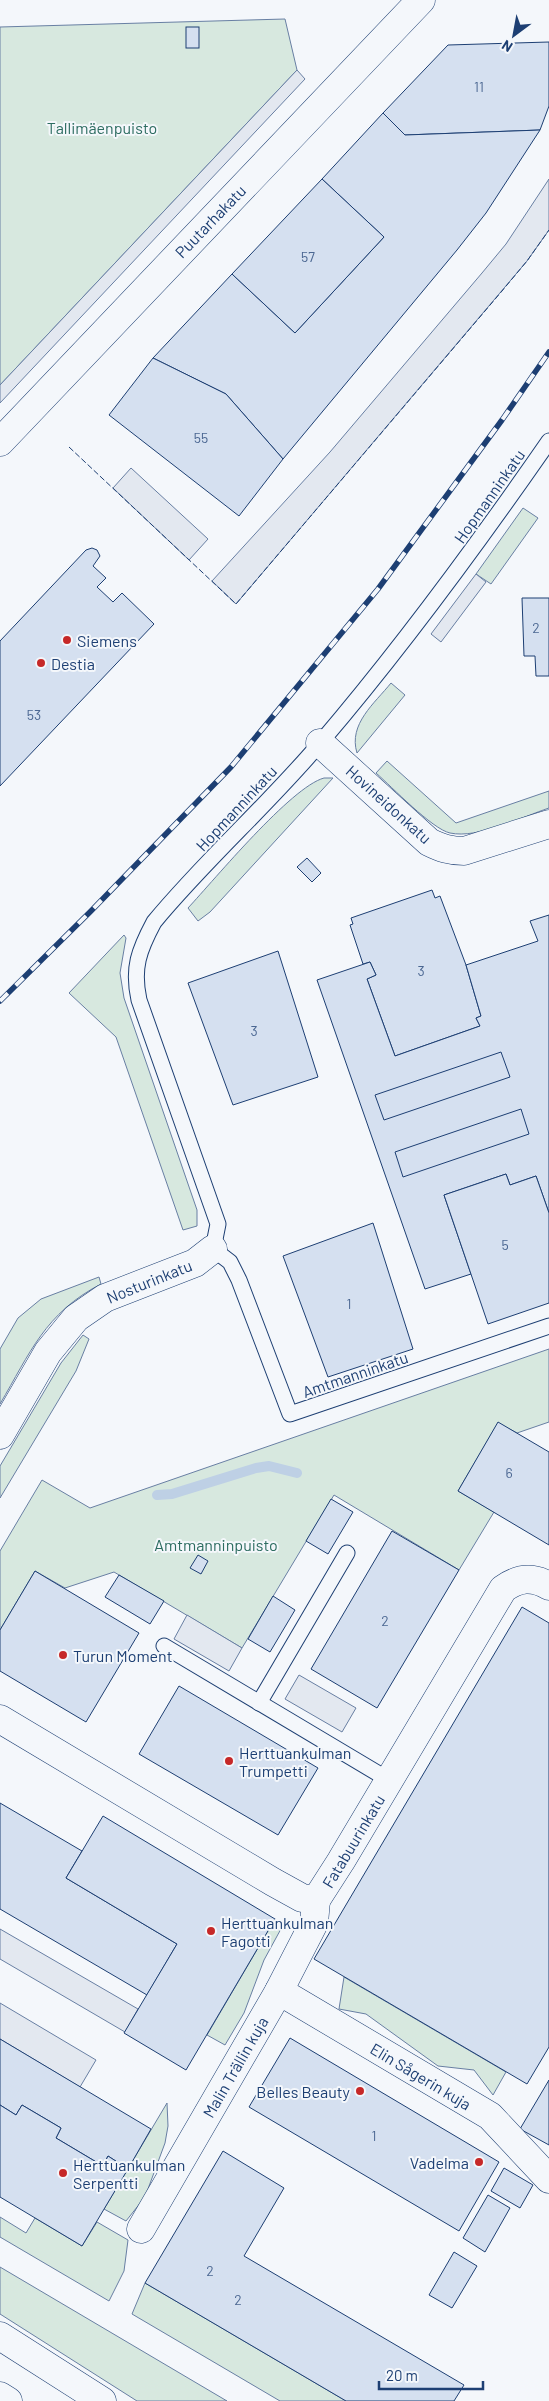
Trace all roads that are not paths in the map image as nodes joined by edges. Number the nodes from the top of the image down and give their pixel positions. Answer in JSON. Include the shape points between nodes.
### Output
{"nodes":[{"id":1,"x":421,"y":0,"type":"edge"},
{"id":2,"x":549,"y":441,"type":"edge"},
{"id":3,"x":0,"y":442,"type":"edge"},
{"id":4,"x":320,"y":743,"type":"junction"},
{"id":5,"x":549,"y":824,"type":"edge"},
{"id":6,"x":213,"y":1249,"type":"junction"},
{"id":7,"x":549,"y":1326,"type":"edge"},
{"id":8,"x":0,"y":1435,"type":"edge"},
{"id":9,"x":347,"y":1553,"type":"dead end"},
{"id":10,"x":549,"y":1586,"type":"edge"},
{"id":11,"x":164,"y":1646,"type":"dead end"},
{"id":12,"x":259,"y":1703,"type":"junction"},
{"id":13,"x":0,"y":1719,"type":"edge"},
{"id":14,"x":389,"y":1780,"type":"junction"},
{"id":15,"x":316,"y":1900,"type":"junction"},
{"id":16,"x":279,"y":1991,"type":"junction"},
{"id":17,"x":549,"y":2179,"type":"edge"},
{"id":18,"x":141,"y":2229,"type":"dead end"},
{"id":19,"x":0,"y":2336,"type":"edge"},
{"id":20,"x":0,"y":2396,"type":"edge"},
{"id":21,"x":8,"y":2401,"type":"edge"},
{"id":22,"x":102,"y":2401,"type":"edge"}],
"edges":[{"from":1,"to":3,"type":"street","name":"Puutarhakatu"},
{"from":2,"to":4,"type":"lane","name":"Hopmanninkatu","via":[[413,630]]},
{"from":4,"to":5,"type":"street","name":"Hovineidonkatu","via":[[438,847],[464,851]]},
{"from":4,"to":6,"type":"lane","name":"Hopmanninkatu","via":[[154,922],[138,962],[135,980],[139,1000],[218,1224]]},
{"from":6,"to":7,"type":"lane","name":"Amtmanninkatu","via":[[230,1262],[239,1280],[290,1414]]},
{"from":6,"to":8,"type":"street","name":"Nosturinkatu","via":[[195,1263],[105,1298],[76,1318],[48,1352]]},
{"from":9,"to":12,"type":"lane"},
{"from":10,"to":14,"type":"street","name":"Fatabuurinkatu","via":[[530,1578],[515,1580],[503,1589]]},
{"from":11,"to":12,"type":"lane"},
{"from":12,"to":14,"type":"lane"},
{"from":13,"to":15,"type":"street","name":"Fatabuurinkatu","via":[[273,1882],[302,1898]]},
{"from":14,"to":15,"type":"street","name":"Fatabuurinkatu"},
{"from":15,"to":16,"type":"street","name":"Malin Trällin kuja","via":[[314,1923]]},
{"from":16,"to":17,"type":"street","name":"Elin Sågerin kuja","via":[[490,2116]]},
{"from":16,"to":18,"type":"street","name":"Malin Trällin kuja"},
{"from":19,"to":22,"type":"street"},
{"from":20,"to":21,"type":"street"}]}
